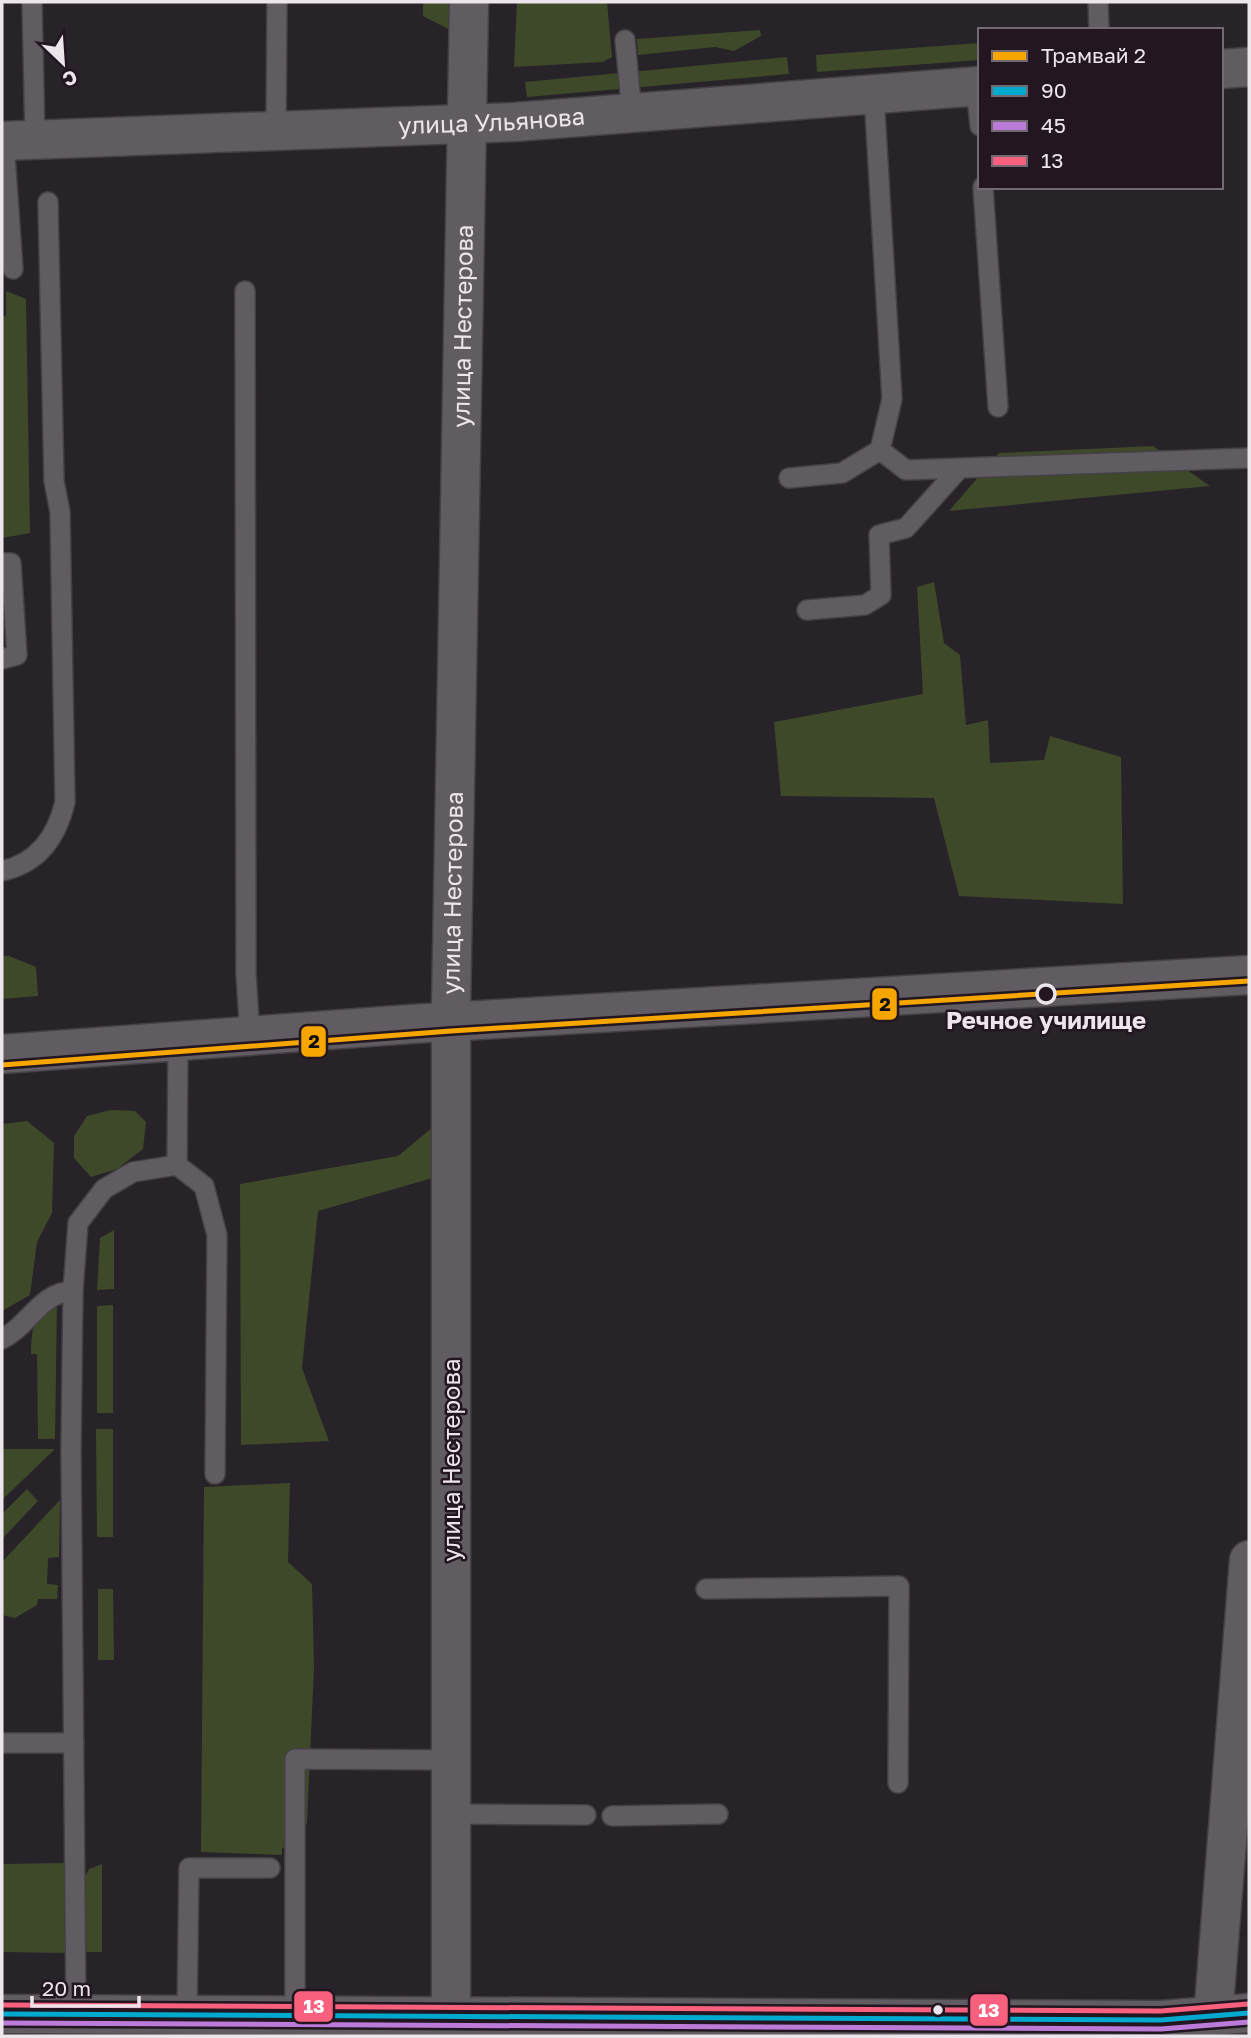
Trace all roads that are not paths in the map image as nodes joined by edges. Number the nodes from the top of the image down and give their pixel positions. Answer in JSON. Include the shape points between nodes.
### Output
{"nodes":[{"id":1,"x":32,"y":2,"type":"edge"},
{"id":2,"x":277,"y":2,"type":"edge"},
{"id":3,"x":469,"y":2,"type":"edge"},
{"id":4,"x":1098,"y":2,"type":"edge"},
{"id":5,"x":1098,"y":28,"type":"edge"},
{"id":6,"x":625,"y":40,"type":"dead end"},
{"id":7,"x":1249,"y":67,"type":"edge"},
{"id":8,"x":1223,"y":69,"type":"edge"},
{"id":9,"x":978,"y":86,"type":"edge"},
{"id":10,"x":874,"y":95,"type":"junction"},
{"id":11,"x":632,"y":113,"type":"junction"},
{"id":12,"x":467,"y":125,"type":"junction"},
{"id":13,"x":276,"y":131,"type":"junction"},
{"id":14,"x":14,"y":140,"type":"edge"},
{"id":15,"x":983,"y":189,"type":"edge"},
{"id":16,"x":48,"y":202,"type":"dead end"},
{"id":17,"x":13,"y":268,"type":"dead end"},
{"id":18,"x":245,"y":291,"type":"dead end"},
{"id":19,"x":998,"y":407,"type":"dead end"},
{"id":20,"x":880,"y":450,"type":"junction"},
{"id":21,"x":1249,"y":458,"type":"edge"},
{"id":22,"x":959,"y":468,"type":"junction"},
{"id":23,"x":789,"y":478,"type":"dead end"},
{"id":24,"x":2,"y":564,"type":"edge"},
{"id":25,"x":807,"y":610,"type":"dead end"},
{"id":26,"x":2,"y":659,"type":"edge"},
{"id":27,"x":2,"y":871,"type":"edge"},
{"id":28,"x":1249,"y":975,"type":"edge"},
{"id":29,"x":451,"y":1022,"type":"junction"},
{"id":30,"x":250,"y":1036,"type":"junction"},
{"id":31,"x":177,"y":1041,"type":"junction"},
{"id":32,"x":2,"y":1054,"type":"edge"},
{"id":33,"x":177,"y":1166,"type":"junction"},
{"id":34,"x":73,"y":1291,"type":"junction"},
{"id":35,"x":2,"y":1339,"type":"edge"},
{"id":36,"x":215,"y":1474,"type":"dead end"},
{"id":37,"x":1249,"y":1560,"type":"edge"},
{"id":38,"x":706,"y":1589,"type":"dead end"},
{"id":39,"x":2,"y":1743,"type":"edge"},
{"id":40,"x":74,"y":1743,"type":"junction"},
{"id":41,"x":453,"y":1760,"type":"junction"},
{"id":42,"x":898,"y":1783,"type":"dead end"},
{"id":43,"x":452,"y":1814,"type":"junction"},
{"id":44,"x":718,"y":1814,"type":"dead end"},
{"id":45,"x":586,"y":1815,"type":"dead end"},
{"id":46,"x":612,"y":1816,"type":"dead end"},
{"id":47,"x":270,"y":1868,"type":"dead end"},
{"id":48,"x":76,"y":2014,"type":"junction"},
{"id":49,"x":187,"y":2015,"type":"junction"},
{"id":50,"x":295,"y":2015,"type":"junction"},
{"id":51,"x":19,"y":2021,"type":"edge"},
{"id":52,"x":1224,"y":2023,"type":"edge"},
{"id":53,"x":451,"y":2026,"type":"edge"}],
"edges":[{"from":1,"to":14,"type":"lane"},
{"from":2,"to":13,"type":"lane"},
{"from":3,"to":12,"type":"street","name":"улица Нестерова"},
{"from":4,"to":5,"type":"lane"},
{"from":6,"to":11,"type":"lane"},
{"from":7,"to":8,"type":"street"},
{"from":9,"to":10,"type":"street","name":"улица Ульянова"},
{"from":10,"to":11,"type":"street","name":"улица Ульянова"},
{"from":10,"to":20,"type":"lane","via":[[892,399]]},
{"from":11,"to":12,"type":"street","name":"улица Ульянова"},
{"from":12,"to":13,"type":"street","name":"улица Ульянова"},
{"from":12,"to":29,"type":"street","name":"улица Нестерова"},
{"from":13,"to":14,"type":"street","name":"улица Ульянова"},
{"from":14,"to":17,"type":"lane"},
{"from":15,"to":19,"type":"lane"},
{"from":16,"to":27,"type":"lane","via":[[65,802],[59,828],[44,849]]},
{"from":18,"to":30,"type":"lane","via":[[246,974]]},
{"from":20,"to":22,"type":"lane","via":[[906,470]]},
{"from":20,"to":23,"type":"lane","via":[[842,473]]},
{"from":21,"to":22,"type":"lane"},
{"from":22,"to":25,"type":"lane","via":[[906,527],[879,535],[881,595],[865,605]]},
{"from":24,"to":26,"type":"lane","via":[[11,563],[17,655]]},
{"from":28,"to":29,"type":"street"},
{"from":29,"to":30,"type":"street"},
{"from":29,"to":41,"type":"street","name":"улица Нестерова"},
{"from":30,"to":31,"type":"street"},
{"from":31,"to":32,"type":"street"},
{"from":31,"to":33,"type":"lane"},
{"from":33,"to":34,"type":"lane","via":[[133,1172],[104,1189],[78,1223]]},
{"from":33,"to":36,"type":"lane","via":[[204,1186],[217,1235]]},
{"from":34,"to":35,"type":"lane","via":[[38,1305],[25,1325]]},
{"from":34,"to":40,"type":"lane"},
{"from":37,"to":52,"type":"street"},
{"from":38,"to":42,"type":"lane","via":[[899,1587]]},
{"from":39,"to":40,"type":"lane"},
{"from":40,"to":48,"type":"lane"},
{"from":41,"to":43,"type":"street","name":"улица Нестерова"},
{"from":41,"to":50,"type":"lane","via":[[295,1759]]},
{"from":43,"to":45,"type":"lane"},
{"from":43,"to":53,"type":"street","name":"улица Нестерова"},
{"from":44,"to":46,"type":"lane"},
{"from":47,"to":49,"type":"lane","via":[[189,1868]]},
{"from":48,"to":49,"type":"street"},
{"from":48,"to":51,"type":"street"},
{"from":49,"to":50,"type":"street"},
{"from":50,"to":53,"type":"street"},
{"from":52,"to":53,"type":"street"}]}
